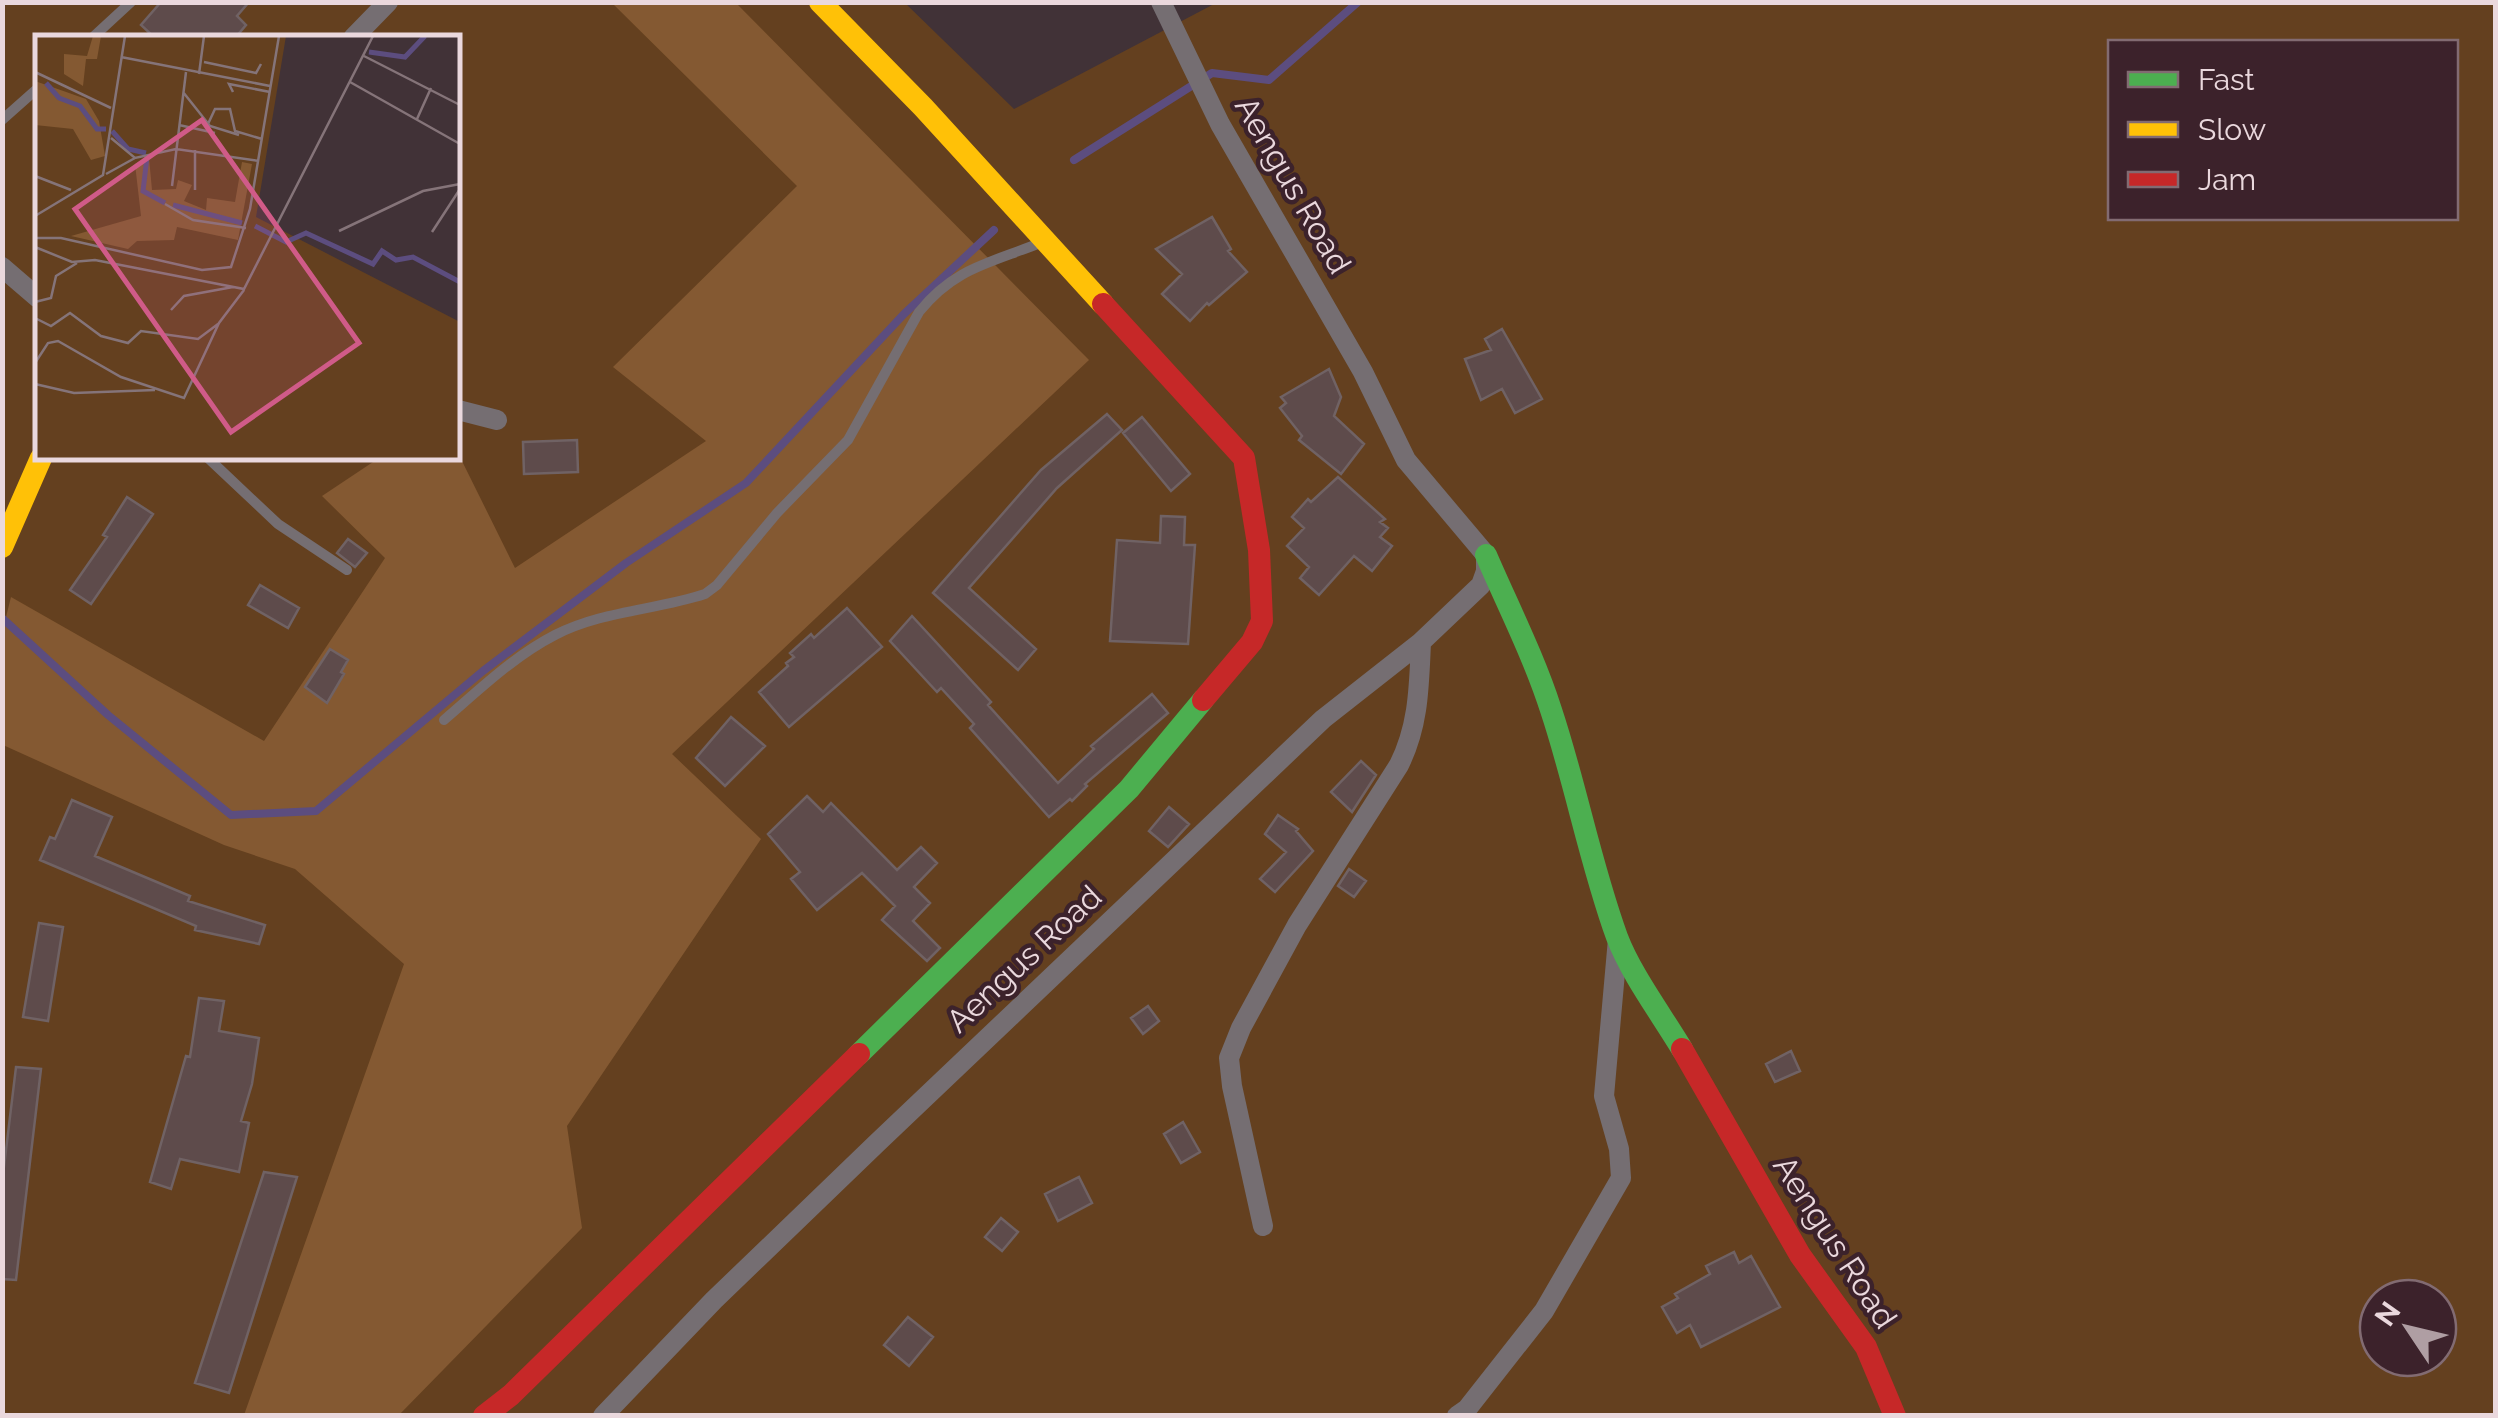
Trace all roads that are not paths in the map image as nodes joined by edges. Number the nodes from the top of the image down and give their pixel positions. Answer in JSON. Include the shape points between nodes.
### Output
{"nodes":[{"id":1,"x":131,"y":2,"type":"edge"},
{"id":2,"x":388,"y":2,"type":"edge"},
{"id":3,"x":820,"y":2,"type":"edge"},
{"id":4,"x":1160,"y":2,"type":"edge"},
{"id":5,"x":95,"y":35,"type":"edge"},
{"id":6,"x":356,"y":35,"type":"edge"},
{"id":7,"x":35,"y":91,"type":"edge"},
{"id":8,"x":2,"y":120,"type":"edge"},
{"id":9,"x":1046,"y":241,"type":"junction"},
{"id":10,"x":2,"y":267,"type":"edge"},
{"id":11,"x":35,"y":295,"type":"edge"},
{"id":12,"x":460,"y":411,"type":"edge"},
{"id":13,"x":497,"y":420,"type":"dead end"},
{"id":14,"x":40,"y":460,"type":"edge"},
{"id":15,"x":210,"y":460,"type":"edge"},
{"id":16,"x":2,"y":547,"type":"edge"},
{"id":17,"x":1486,"y":555,"type":"junction"},
{"id":18,"x":347,"y":570,"type":"dead end"},
{"id":19,"x":1421,"y":642,"type":"junction"},
{"id":20,"x":444,"y":720,"type":"dead end"},
{"id":21,"x":1618,"y":938,"type":"junction"},
{"id":22,"x":1263,"y":1226,"type":"dead end"},
{"id":23,"x":484,"y":1416,"type":"edge"},
{"id":24,"x":603,"y":1416,"type":"edge"},
{"id":25,"x":1457,"y":1416,"type":"edge"},
{"id":26,"x":1895,"y":1416,"type":"edge"}],
"edges":[{"from":1,"to":5,"type":"lane"},
{"from":2,"to":6,"type":"street"},
{"from":3,"to":9,"type":"street"},
{"from":4,"to":17,"type":"street","name":"Aengus Road","via":[[1406,460]]},
{"from":7,"to":8,"type":"lane"},
{"from":9,"to":20,"type":"lane","via":[[951,278],[934,293],[848,440],[705,594],[557,634],[518,657]]},
{"from":9,"to":23,"type":"street","via":[[1244,458],[1262,603],[1252,642],[1129,789]]},
{"from":10,"to":11,"type":"street"},
{"from":12,"to":13,"type":"street"},
{"from":14,"to":16,"type":"street"},
{"from":15,"to":18,"type":"lane","via":[[278,524]]},
{"from":17,"to":19,"type":"street","name":"Aengus Road","via":[[1481,585]]},
{"from":17,"to":21,"type":"street","name":"Aengus Road","via":[[1550,708]]},
{"from":19,"to":22,"type":"street","via":[[1412,740],[1296,925],[1229,1058]]},
{"from":19,"to":24,"type":"street","name":"Aengus Road","via":[[1309,732],[714,1300]]},
{"from":21,"to":25,"type":"street","via":[[1604,1096],[1621,1178],[1544,1312]]},
{"from":21,"to":26,"type":"street","name":"Aengus Road","via":[[1800,1255],[1866,1347]]}]}
